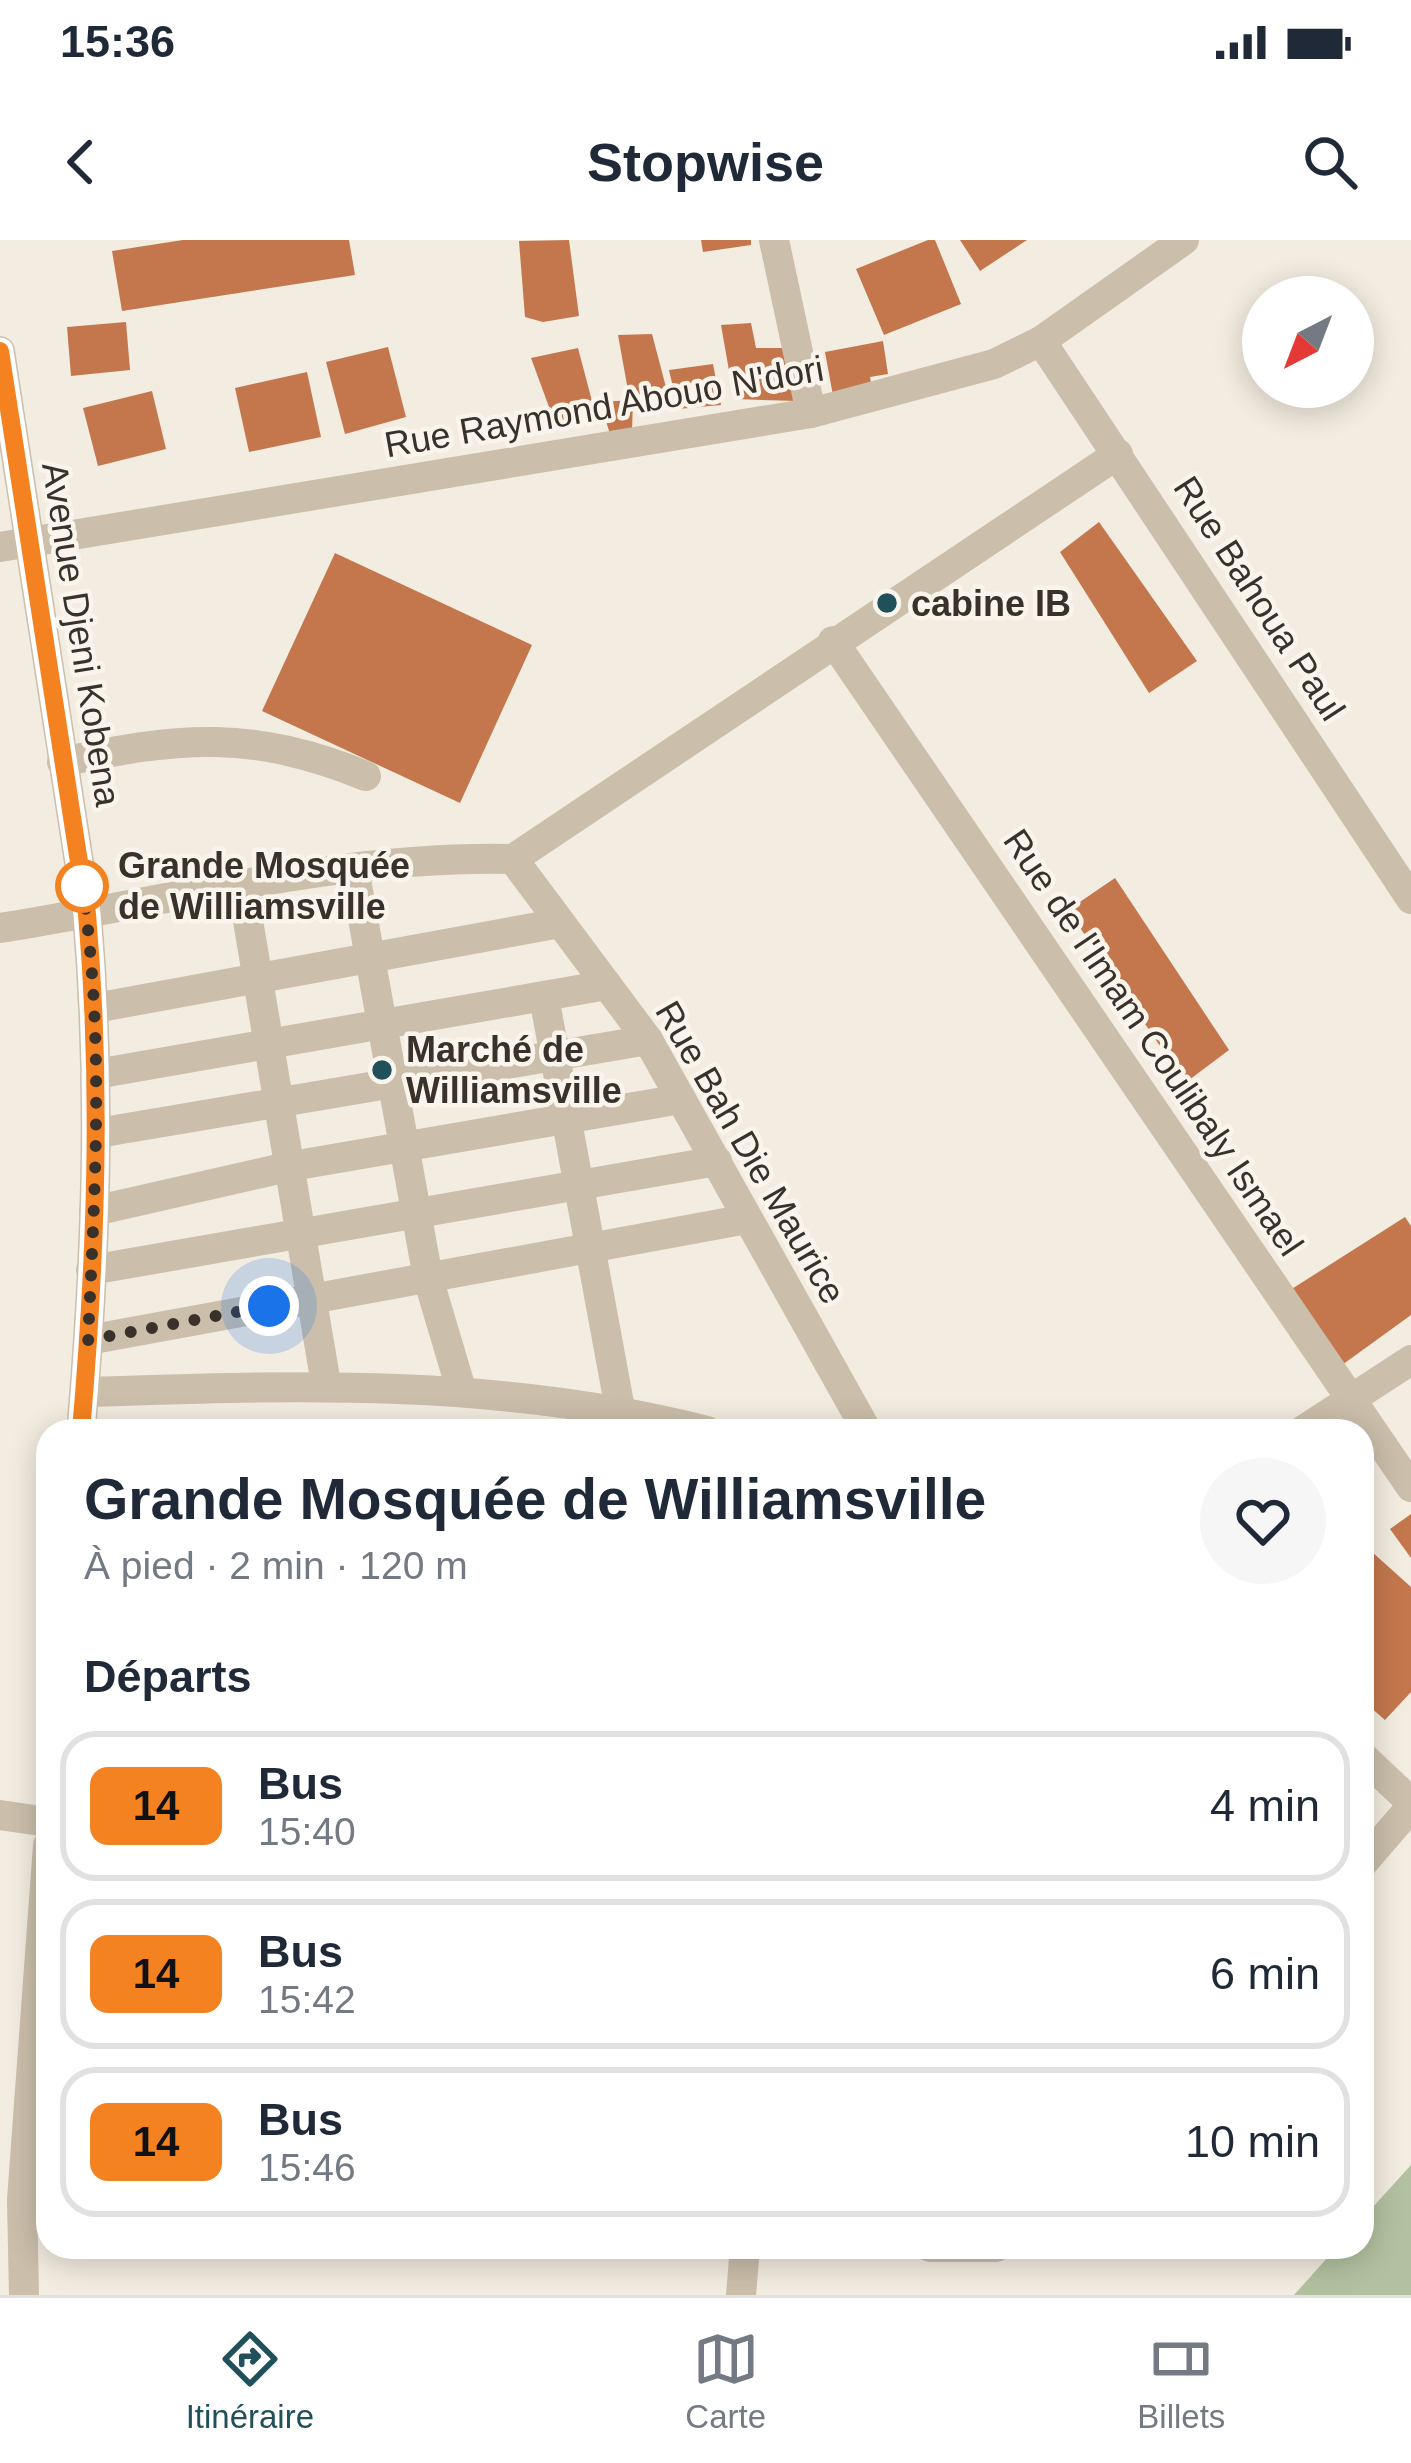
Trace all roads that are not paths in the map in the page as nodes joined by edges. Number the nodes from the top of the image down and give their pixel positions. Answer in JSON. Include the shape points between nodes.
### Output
{"nodes":[{"id":1,"x":774,"y":240,"type":"edge"},
{"id":2,"x":1184,"y":240,"type":"edge"},
{"id":3,"x":1041,"y":340,"type":"junction"},
{"id":4,"x":0,"y":351,"type":"edge"},
{"id":5,"x":812,"y":413,"type":"junction"},
{"id":6,"x":1118,"y":454,"type":"junction"},
{"id":7,"x":13,"y":545,"type":"edge"},
{"id":8,"x":832,"y":641,"type":"junction"},
{"id":9,"x":62,"y":762,"type":"junction"},
{"id":10,"x":366,"y":776,"type":"dead end"},
{"id":11,"x":513,"y":859,"type":"junction"},
{"id":12,"x":354,"y":869,"type":"junction"},
{"id":13,"x":242,"y":885,"type":"junction"},
{"id":14,"x":1411,"y":899,"type":"edge"},
{"id":15,"x":87,"y":914,"type":"junction"},
{"id":16,"x":560,"y":922,"type":"junction"},
{"id":17,"x":0,"y":928,"type":"edge"},
{"id":18,"x":373,"y":957,"type":"junction"},
{"id":19,"x":260,"y":976,"type":"junction"},
{"id":20,"x":607,"y":985,"type":"junction"},
{"id":21,"x":544,"y":997,"type":"junction"},
{"id":22,"x":95,"y":1008,"type":"junction"},
{"id":23,"x":384,"y":1022,"type":"junction"},
{"id":24,"x":648,"y":1040,"type":"junction"},
{"id":25,"x":271,"y":1042,"type":"junction"},
{"id":26,"x":554,"y":1055,"type":"junction"},
{"id":27,"x":96,"y":1074,"type":"junction"},
{"id":28,"x":394,"y":1081,"type":"junction"},
{"id":29,"x":682,"y":1099,"type":"junction"},
{"id":30,"x":280,"y":1100,"type":"junction"},
{"id":31,"x":566,"y":1121,"type":"junction"},
{"id":32,"x":98,"y":1133,"type":"junction"},
{"id":33,"x":406,"y":1148,"type":"junction"},
{"id":34,"x":718,"y":1161,"type":"junction"},
{"id":35,"x":292,"y":1166,"type":"junction"},
{"id":36,"x":577,"y":1186,"type":"junction"},
{"id":37,"x":94,"y":1211,"type":"junction"},
{"id":38,"x":417,"y":1213,"type":"junction"},
{"id":39,"x":748,"y":1219,"type":"junction"},
{"id":40,"x":303,"y":1231,"type":"junction"},
{"id":41,"x":588,"y":1252,"type":"junction"},
{"id":42,"x":91,"y":1270,"type":"junction"},
{"id":43,"x":428,"y":1278,"type":"junction"},
{"id":44,"x":314,"y":1297,"type":"junction"},
{"id":45,"x":88,"y":1340,"type":"junction"},
{"id":46,"x":1411,"y":1360,"type":"edge"},
{"id":47,"x":326,"y":1384,"type":"junction"},
{"id":48,"x":460,"y":1388,"type":"junction"},
{"id":49,"x":85,"y":1392,"type":"junction"},
{"id":50,"x":1350,"y":1396,"type":"junction"},
{"id":51,"x":620,"y":1408,"type":"junction"},
{"id":52,"x":82,"y":1419,"type":"edge"},
{"id":53,"x":661,"y":1419,"type":"edge"},
{"id":54,"x":861,"y":1419,"type":"edge"},
{"id":55,"x":1318,"y":1419,"type":"edge"},
{"id":56,"x":1365,"y":1419,"type":"edge"},
{"id":57,"x":1374,"y":1432,"type":"edge"},
{"id":58,"x":1411,"y":1487,"type":"edge"},
{"id":59,"x":1374,"y":1768,"type":"edge"},
{"id":60,"x":1411,"y":1805,"type":"edge"},
{"id":61,"x":0,"y":1815,"type":"edge"},
{"id":62,"x":36,"y":1820,"type":"edge"},
{"id":63,"x":1374,"y":1850,"type":"edge"},
{"id":64,"x":36,"y":2009,"type":"edge"},
{"id":65,"x":744,"y":2259,"type":"edge"},
{"id":66,"x":25,"y":2295,"type":"edge"},
{"id":67,"x":741,"y":2295,"type":"edge"}],
"edges":[{"from":1,"to":5,"type":"street"},
{"from":2,"to":3,"type":"street","name":"Rue Raymond Abouo N'dori"},
{"from":3,"to":5,"type":"street","name":"Rue Raymond Abouo N'dori","via":[[994,364]]},
{"from":3,"to":6,"type":"street","name":"Rue Bahoua Paul"},
{"from":4,"to":7,"type":"street","name":"Avenue Djeni Kobena"},
{"from":5,"to":7,"type":"street","name":"Rue Raymond Abouo N'dori"},
{"from":6,"to":8,"type":"street"},
{"from":6,"to":14,"type":"street","name":"Rue Bahoua Paul"},
{"from":7,"to":9,"type":"street","name":"Avenue Djeni Kobena"},
{"from":8,"to":11,"type":"street"},
{"from":8,"to":50,"type":"street","name":"Rue de l'Imam Coulibaly Ismael"},
{"from":9,"to":10,"type":"street","via":[[235,739],[302,751]]},
{"from":9,"to":15,"type":"street","name":"Avenue Djeni Kobena"},
{"from":11,"to":12,"type":"street","via":[[446,857]]},
{"from":11,"to":16,"type":"street","name":"Rue Bah Die Maurice"},
{"from":12,"to":13,"type":"street"},
{"from":12,"to":18,"type":"street"},
{"from":13,"to":15,"type":"street"},
{"from":13,"to":19,"type":"street"},
{"from":15,"to":17,"type":"street"},
{"from":15,"to":22,"type":"street","name":"Avenue Djeni Kobena"},
{"from":16,"to":18,"type":"street"},
{"from":16,"to":20,"type":"street","name":"Rue Bah Die Maurice"},
{"from":18,"to":19,"type":"street"},
{"from":18,"to":23,"type":"street"},
{"from":19,"to":22,"type":"street"},
{"from":19,"to":25,"type":"street"},
{"from":20,"to":21,"type":"street"},
{"from":20,"to":24,"type":"street","name":"Rue Bah Die Maurice"},
{"from":21,"to":23,"type":"street"},
{"from":21,"to":26,"type":"street"},
{"from":22,"to":27,"type":"street","name":"Avenue Djeni Kobena"},
{"from":23,"to":25,"type":"street"},
{"from":23,"to":28,"type":"street"},
{"from":24,"to":26,"type":"street"},
{"from":24,"to":29,"type":"street","name":"Rue Bah Die Maurice"},
{"from":25,"to":27,"type":"street"},
{"from":25,"to":30,"type":"street"},
{"from":26,"to":28,"type":"street"},
{"from":26,"to":31,"type":"street"},
{"from":27,"to":32,"type":"street","name":"Avenue Djeni Kobena"},
{"from":28,"to":30,"type":"street"},
{"from":28,"to":33,"type":"street"},
{"from":29,"to":31,"type":"street"},
{"from":29,"to":34,"type":"street","name":"Rue Bah Die Maurice"},
{"from":30,"to":32,"type":"street"},
{"from":30,"to":35,"type":"street"},
{"from":31,"to":33,"type":"street"},
{"from":31,"to":36,"type":"street"},
{"from":32,"to":37,"type":"street","name":"Avenue Djeni Kobena"},
{"from":33,"to":35,"type":"street"},
{"from":33,"to":38,"type":"street"},
{"from":34,"to":36,"type":"street"},
{"from":34,"to":39,"type":"street","name":"Rue Bah Die Maurice"},
{"from":35,"to":37,"type":"street"},
{"from":35,"to":40,"type":"street"},
{"from":36,"to":38,"type":"street"},
{"from":36,"to":41,"type":"street"},
{"from":37,"to":42,"type":"street","name":"Avenue Djeni Kobena"},
{"from":38,"to":40,"type":"street"},
{"from":38,"to":43,"type":"street"},
{"from":39,"to":41,"type":"street"},
{"from":39,"to":54,"type":"street","name":"Rue Bah Die Maurice"},
{"from":40,"to":42,"type":"street"},
{"from":40,"to":44,"type":"street"},
{"from":41,"to":43,"type":"street"},
{"from":41,"to":51,"type":"street"},
{"from":42,"to":45,"type":"street","name":"Avenue Djeni Kobena"},
{"from":43,"to":44,"type":"street"},
{"from":43,"to":48,"type":"street"},
{"from":44,"to":45,"type":"street"},
{"from":44,"to":47,"type":"street"},
{"from":45,"to":49,"type":"street","name":"Avenue Djeni Kobena"},
{"from":46,"to":50,"type":"street"},
{"from":47,"to":48,"type":"street"},
{"from":47,"to":49,"type":"street"},
{"from":48,"to":51,"type":"street"},
{"from":49,"to":52,"type":"street","name":"Avenue Djeni Kobena"},
{"from":50,"to":55,"type":"street"},
{"from":50,"to":56,"type":"street","name":"Rue de l'Imam Coulibaly Ismael"},
{"from":51,"to":53,"type":"street"},
{"from":57,"to":58,"type":"street","name":"Rue de l'Imam Coulibaly Ismael"},
{"from":59,"to":60,"type":"street"},
{"from":60,"to":63,"type":"street"},
{"from":61,"to":62,"type":"street"},
{"from":64,"to":66,"type":"street","via":[[22,2200]]},
{"from":65,"to":67,"type":"street"}]}
